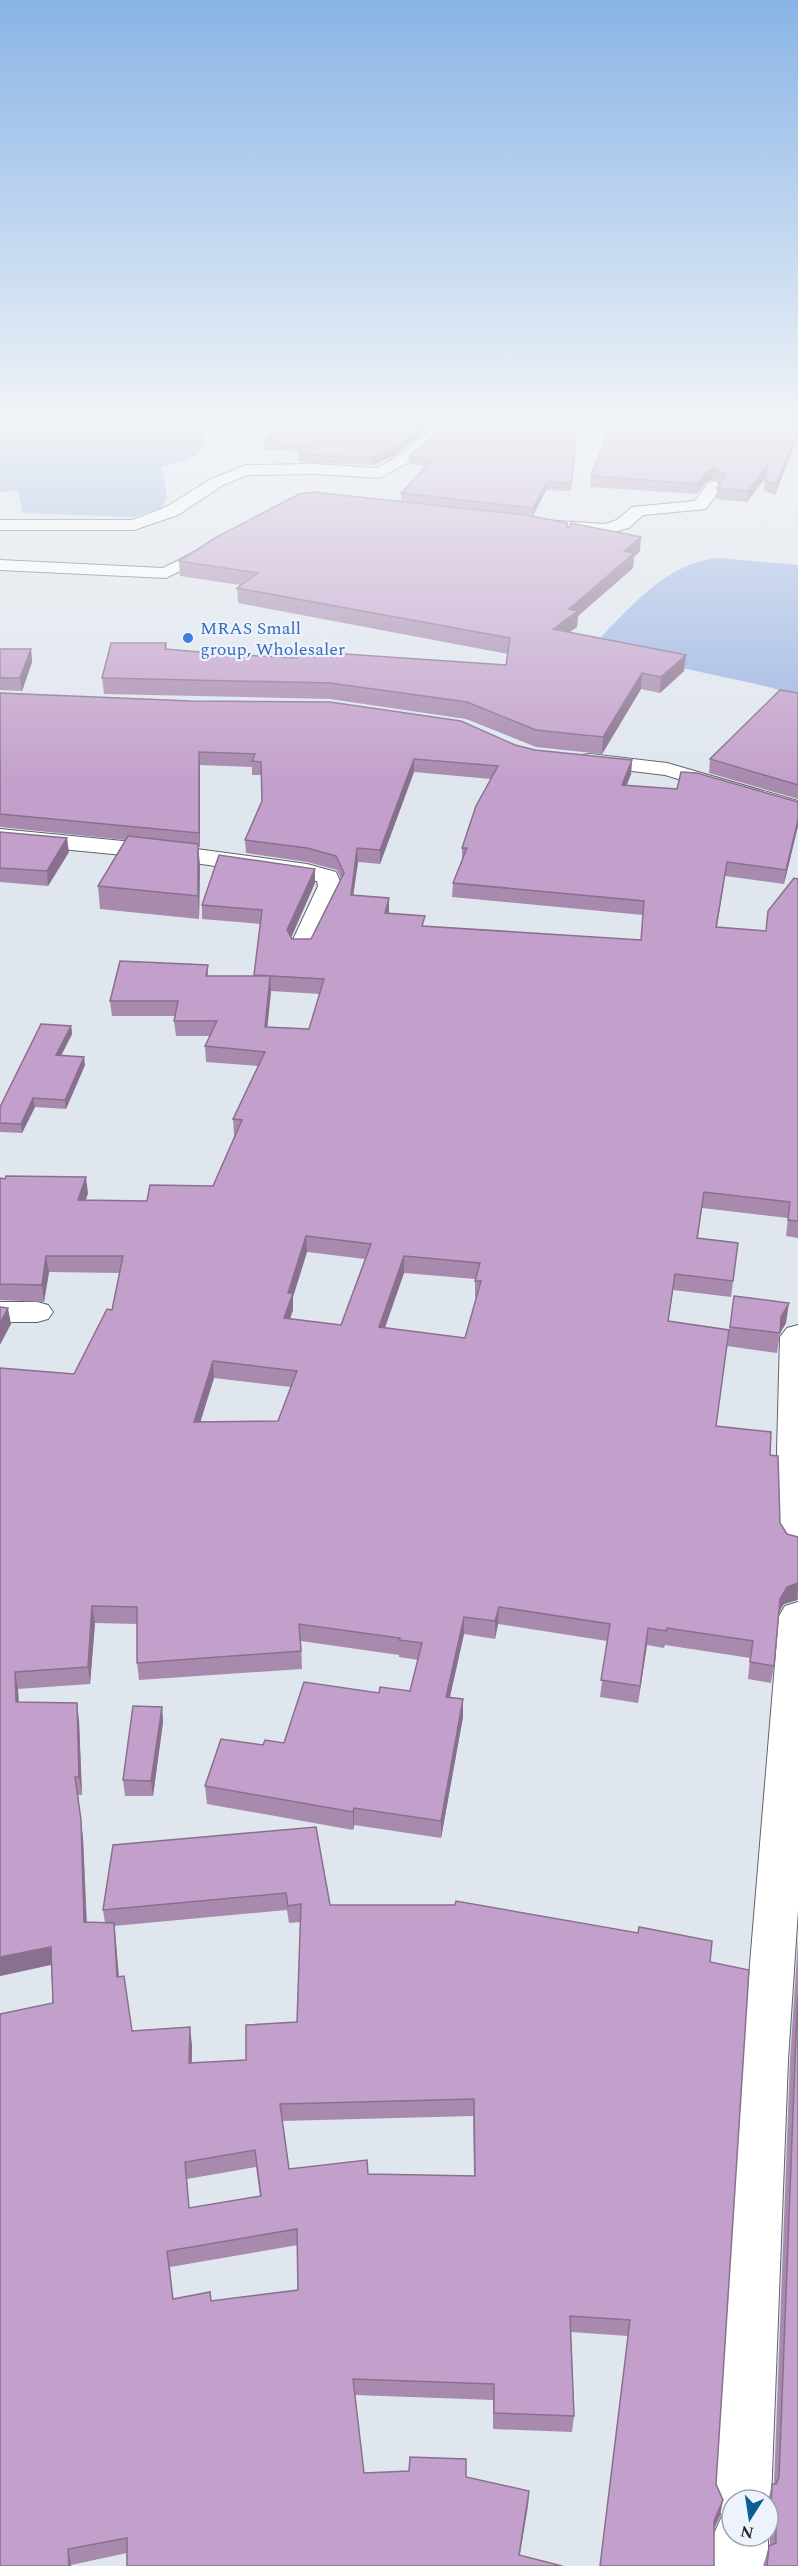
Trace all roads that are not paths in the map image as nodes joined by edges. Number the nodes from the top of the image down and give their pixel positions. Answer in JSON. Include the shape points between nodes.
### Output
{"nodes":[{"id":1,"x":223,"y":541,"type":"edge"},
{"id":2,"x":0,"y":566,"type":"edge"},
{"id":3,"x":566,"y":758,"type":"edge"},
{"id":4,"x":798,"y":808,"type":"edge"},
{"id":5,"x":0,"y":836,"type":"edge"},
{"id":6,"x":302,"y":946,"type":"edge"},
{"id":7,"x":0,"y":1312,"type":"edge"},
{"id":8,"x":37,"y":1312,"type":"dead end"},
{"id":9,"x":798,"y":1335,"type":"edge"},
{"id":10,"x":798,"y":1540,"type":"edge"},
{"id":11,"x":798,"y":1616,"type":"edge"},
{"id":12,"x":744,"y":2488,"type":"edge"},
{"id":13,"x":741,"y":2548,"type":"edge"},
{"id":14,"x":740,"y":2566,"type":"edge"}],
"edges":[{"from":1,"to":2,"type":"street","via":[[166,573]]},
{"from":3,"to":4,"type":"street","via":[[667,769]]},
{"from":5,"to":6,"type":"street","via":[[174,853],[328,877],[330,886]]},
{"from":7,"to":8,"type":"street"},
{"from":9,"to":10,"type":"street","via":[[794,1451]]},
{"from":11,"to":12,"type":"street","via":[[765,2061]]},
{"from":13,"to":14,"type":"street"}]}
